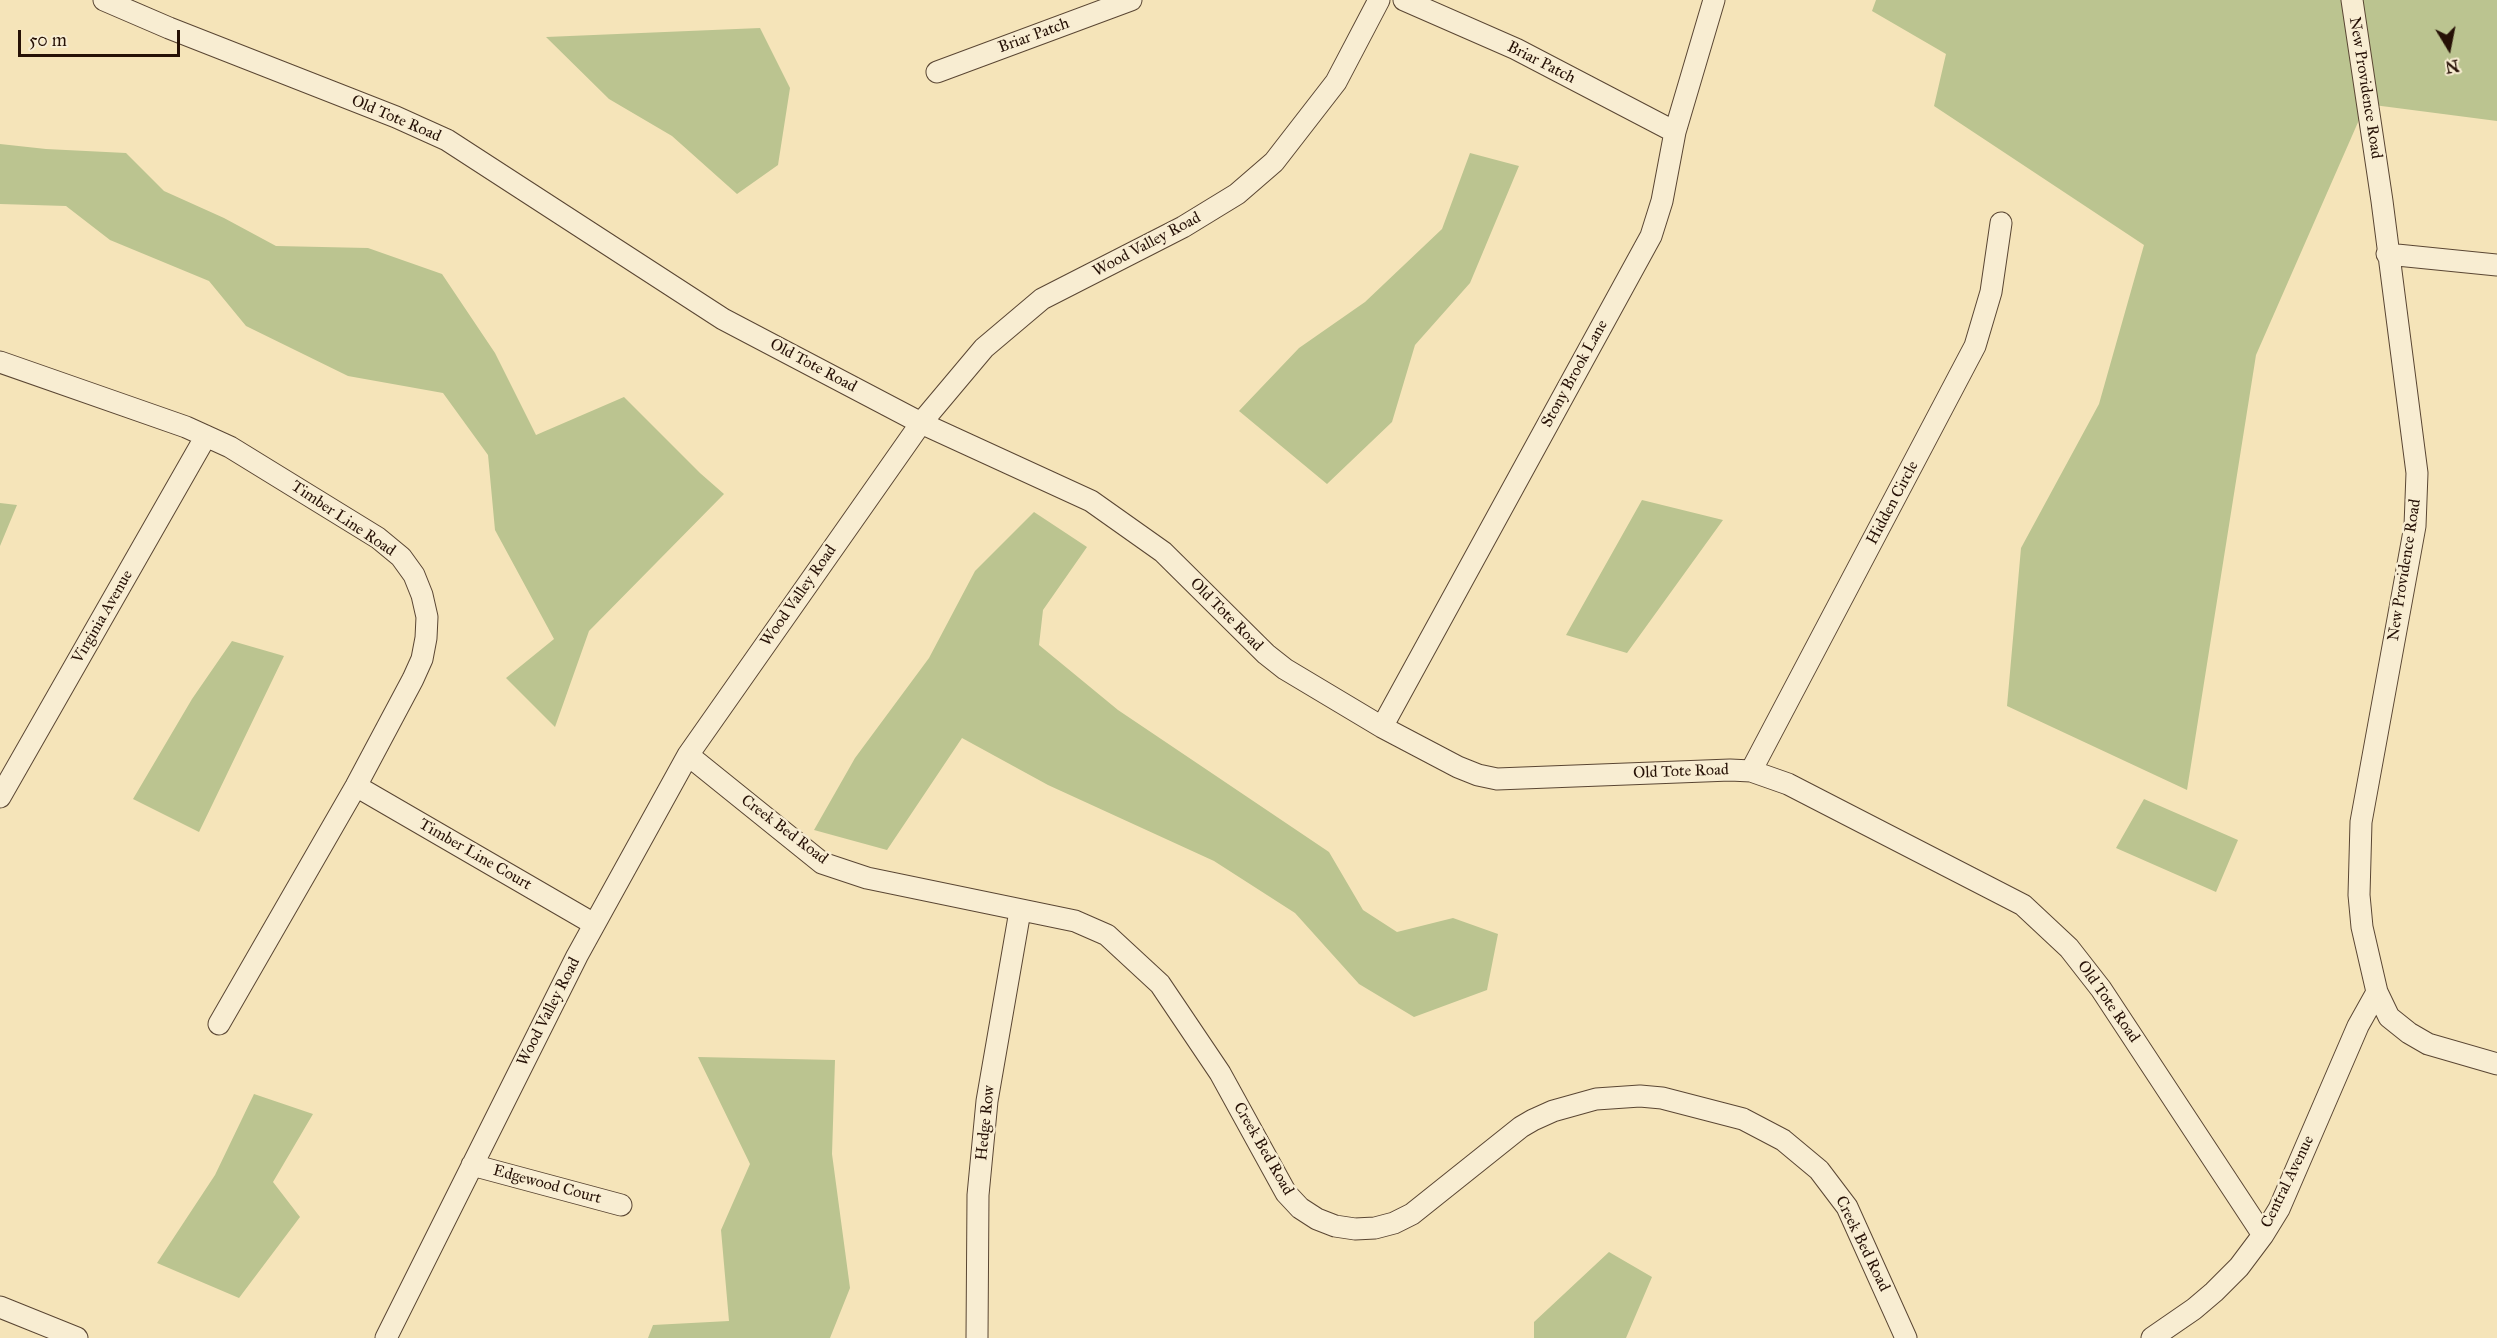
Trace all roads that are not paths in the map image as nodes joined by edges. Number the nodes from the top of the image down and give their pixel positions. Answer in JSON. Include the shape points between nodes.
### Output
{"nodes":[{"id":1,"x":104,"y":0,"type":"edge"},
{"id":2,"x":1131,"y":0,"type":"edge"},
{"id":3,"x":1379,"y":0,"type":"edge"},
{"id":4,"x":1404,"y":0,"type":"edge"},
{"id":5,"x":1714,"y":0,"type":"edge"},
{"id":6,"x":2352,"y":0,"type":"edge"},
{"id":7,"x":937,"y":72,"type":"dead end"},
{"id":8,"x":1675,"y":132,"type":"junction"},
{"id":9,"x":2001,"y":223,"type":"dead end"},
{"id":10,"x":2387,"y":254,"type":"junction"},
{"id":11,"x":2497,"y":265,"type":"edge"},
{"id":12,"x":0,"y":362,"type":"edge"},
{"id":13,"x":921,"y":423,"type":"junction"},
{"id":14,"x":206,"y":436,"type":"junction"},
{"id":15,"x":1382,"y":727,"type":"junction"},
{"id":16,"x":688,"y":755,"type":"junction"},
{"id":17,"x":1751,"y":771,"type":"junction"},
{"id":18,"x":356,"y":786,"type":"junction"},
{"id":19,"x":0,"y":797,"type":"edge"},
{"id":20,"x":1020,"y":910,"type":"junction"},
{"id":21,"x":594,"y":924,"type":"junction"},
{"id":22,"x":2377,"y":992,"type":"junction"},
{"id":23,"x":219,"y":1024,"type":"dead end"},
{"id":24,"x":2497,"y":1064,"type":"edge"},
{"id":25,"x":472,"y":1165,"type":"junction"},
{"id":26,"x":621,"y":1205,"type":"dead end"},
{"id":27,"x":2263,"y":1235,"type":"junction"},
{"id":28,"x":1,"y":1311,"type":"edge"},
{"id":29,"x":77,"y":1338,"type":"edge"},
{"id":30,"x":386,"y":1338,"type":"edge"},
{"id":31,"x":977,"y":1338,"type":"edge"},
{"id":32,"x":1906,"y":1338,"type":"edge"},
{"id":33,"x":2152,"y":1338,"type":"edge"}],
"edges":[{"from":1,"to":13,"type":"street","name":"Old Tote Road","via":[[447,140],[723,319]]},
{"from":2,"to":7,"type":"street","name":"Briar Patch"},
{"from":3,"to":13,"type":"street","name":"Wood Valley Road","via":[[1336,82],[1274,162],[1237,194],[1183,227],[1042,299],[984,348]]},
{"from":4,"to":8,"type":"street","name":"Briar Patch","via":[[1516,49]]},
{"from":5,"to":8,"type":"street","name":"Stony Brook Lane"},
{"from":6,"to":10,"type":"street","name":"New Providence Road"},
{"from":8,"to":15,"type":"street","name":"Stony Brook Lane","via":[[1651,236]]},
{"from":9,"to":17,"type":"street","name":"Hidden Circle","via":[[1991,292],[1975,346]]},
{"from":10,"to":11,"type":"street"},
{"from":10,"to":22,"type":"street","name":"New Providence Road","via":[[2417,473],[2417,500],[2361,822],[2359,895]]},
{"from":12,"to":14,"type":"street","name":"Timber Line Road"},
{"from":13,"to":15,"type":"street","name":"Old Tote Road","via":[[1091,501],[1162,552],[1285,669]]},
{"from":13,"to":16,"type":"street","name":"Wood Valley Road"},
{"from":14,"to":18,"type":"street","name":"Timber Line Road","via":[[378,538],[414,575],[427,616],[422,659]]},
{"from":14,"to":19,"type":"street","name":"Virginia Avenue"},
{"from":15,"to":17,"type":"street","name":"Old Tote Road","via":[[1458,767],[1497,779]]},
{"from":16,"to":20,"type":"street","name":"Creek Bed Road","via":[[822,863],[867,878]]},
{"from":16,"to":21,"type":"street","name":"Wood Valley Road"},
{"from":17,"to":27,"type":"street","name":"Old Tote Road","via":[[1788,784],[2023,905],[2070,948],[2102,988]]},
{"from":18,"to":21,"type":"street","name":"Timber Line Court"},
{"from":18,"to":23,"type":"street","name":"Timber Line Road"},
{"from":20,"to":31,"type":"street","name":"Hedge Row","via":[[987,1101],[978,1195]]},
{"from":20,"to":32,"type":"street","name":"Creek Bed Road","via":[[1075,921],[1107,935],[1160,984],[1220,1074],[1286,1193],[1317,1219],[1355,1229],[1394,1223],[1412,1214],[1533,1120],[1596,1099],[1662,1098],[1743,1119],[1783,1140],[1819,1170],[1847,1207]]},
{"from":21,"to":25,"type":"street","name":"Wood Valley Road"},
{"from":22,"to":24,"type":"street","name":"New Providence Road","via":[[2389,1017],[2409,1033],[2428,1044]]},
{"from":22,"to":27,"type":"street","name":"Central Avenue","via":[[2353,1036],[2279,1209]]},
{"from":25,"to":26,"type":"street","name":"Edgewood Court"},
{"from":25,"to":30,"type":"street","name":"Wood Valley Road"},
{"from":27,"to":33,"type":"street","name":"Central Avenue","via":[[2214,1292]]},
{"from":28,"to":29,"type":"street"}]}
